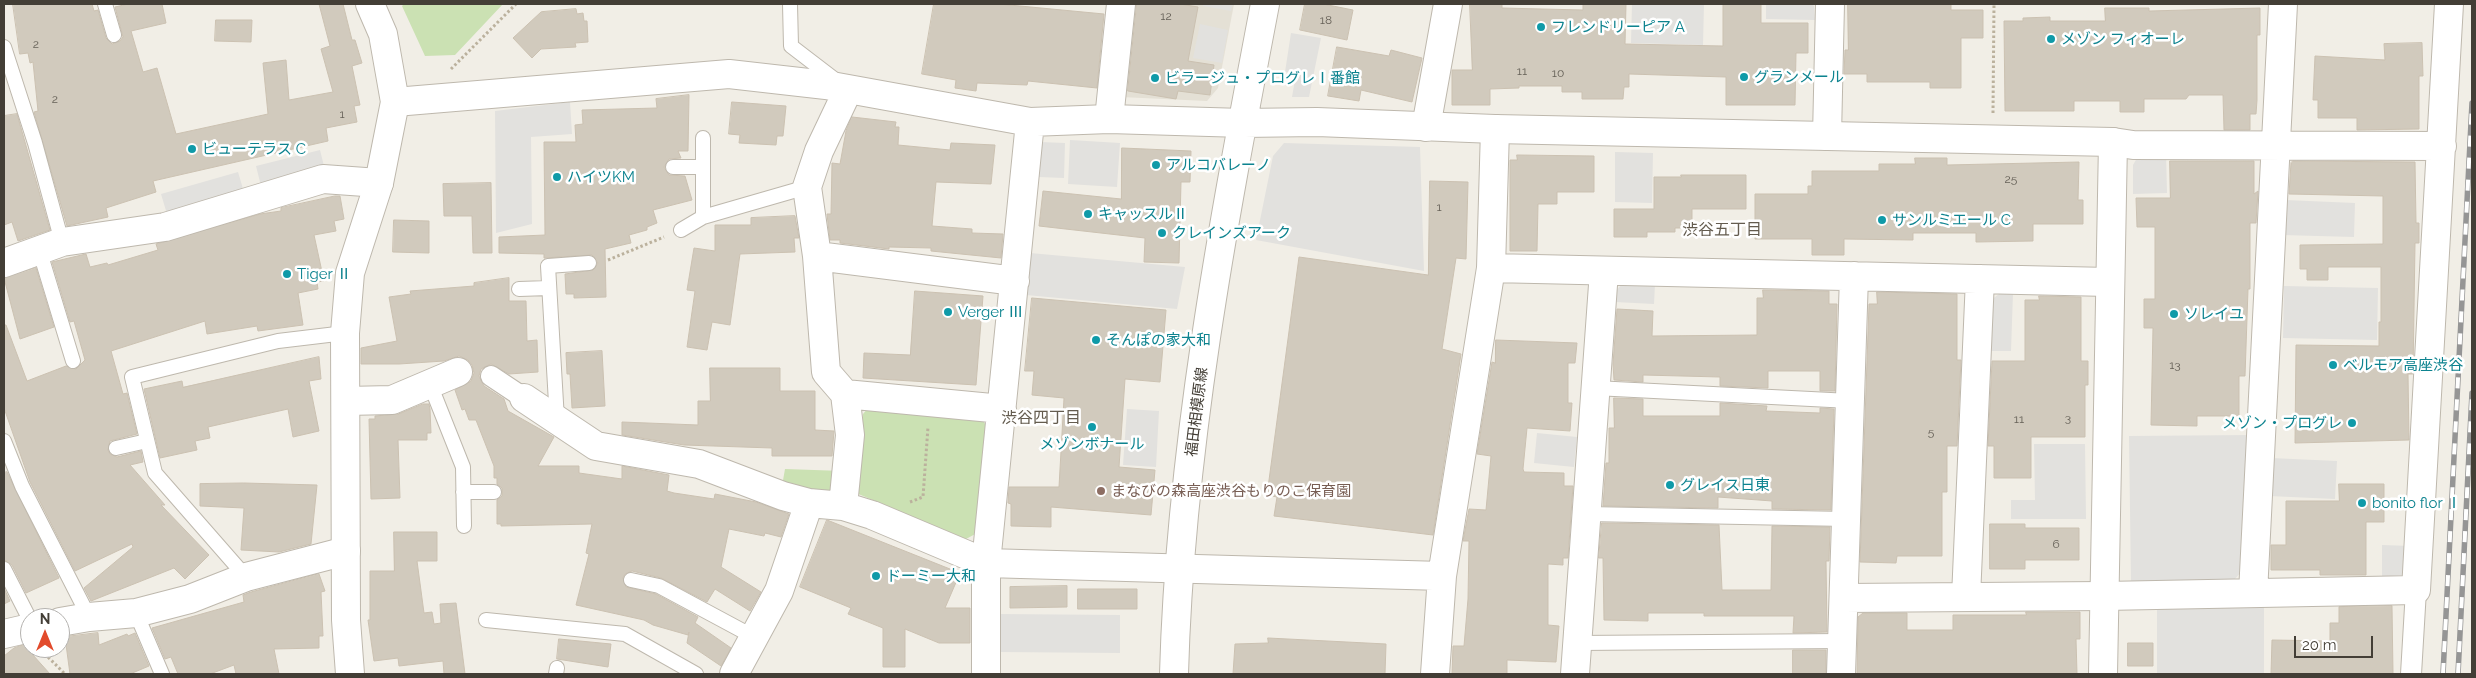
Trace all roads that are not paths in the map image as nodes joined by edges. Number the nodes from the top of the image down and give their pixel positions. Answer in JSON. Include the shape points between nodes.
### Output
{"nodes":[{"id":1,"x":105,"y":4,"type":"edge"},
{"id":2,"x":370,"y":4,"type":"edge"},
{"id":3,"x":790,"y":4,"type":"edge"},
{"id":4,"x":1121,"y":4,"type":"edge"},
{"id":5,"x":1265,"y":4,"type":"edge"},
{"id":6,"x":1448,"y":4,"type":"edge"},
{"id":7,"x":1830,"y":4,"type":"edge"},
{"id":8,"x":2283,"y":4,"type":"edge"},
{"id":9,"x":2449,"y":4,"type":"edge"},
{"id":10,"x":114,"y":35,"type":"dead end"},
{"id":11,"x":4,"y":47,"type":"edge"},
{"id":12,"x":848,"y":90,"type":"junction"},
{"id":13,"x":395,"y":102,"type":"junction"},
{"id":14,"x":1109,"y":119,"type":"junction"},
{"id":15,"x":1030,"y":122,"type":"junction"},
{"id":16,"x":1243,"y":123,"type":"junction"},
{"id":17,"x":1426,"y":127,"type":"junction"},
{"id":18,"x":1495,"y":129,"type":"junction"},
{"id":19,"x":1827,"y":136,"type":"junction"},
{"id":20,"x":703,"y":138,"type":"dead end"},
{"id":21,"x":2113,"y":142,"type":"junction"},
{"id":22,"x":2275,"y":144,"type":"junction"},
{"id":23,"x":2442,"y":146,"type":"junction"},
{"id":24,"x":672,"y":167,"type":"dead end"},
{"id":25,"x":703,"y":167,"type":"junction"},
{"id":26,"x":379,"y":183,"type":"junction"},
{"id":27,"x":808,"y":187,"type":"junction"},
{"id":28,"x":703,"y":217,"type":"junction"},
{"id":29,"x":681,"y":230,"type":"road end"},
{"id":30,"x":51,"y":246,"type":"junction"},
{"id":31,"x":817,"y":256,"type":"junction"},
{"id":32,"x":4,"y":263,"type":"edge"},
{"id":33,"x":589,"y":263,"type":"dead end"},
{"id":34,"x":1491,"y":268,"type":"junction"},
{"id":35,"x":1604,"y":271,"type":"junction"},
{"id":36,"x":1854,"y":276,"type":"junction"},
{"id":37,"x":1980,"y":280,"type":"junction"},
{"id":38,"x":1014,"y":281,"type":"junction"},
{"id":39,"x":2109,"y":282,"type":"junction"},
{"id":40,"x":549,"y":288,"type":"junction"},
{"id":41,"x":519,"y":290,"type":"dead end"},
{"id":42,"x":345,"y":333,"type":"junction"},
{"id":43,"x":73,"y":361,"type":"dead end"},
{"id":44,"x":458,"y":372,"type":"dead end"},
{"id":45,"x":491,"y":376,"type":"dead end"},
{"id":46,"x":430,"y":384,"type":"junction"},
{"id":47,"x":1596,"y":388,"type":"junction"},
{"id":48,"x":845,"y":394,"type":"junction"},
{"id":49,"x":524,"y":398,"type":"joint"},
{"id":50,"x":1850,"y":400,"type":"junction"},
{"id":51,"x":346,"y":401,"type":"junction"},
{"id":52,"x":1002,"y":409,"type":"junction"},
{"id":53,"x":557,"y":420,"type":"junction"},
{"id":54,"x":4,"y":441,"type":"edge"},
{"id":55,"x":147,"y":441,"type":"junction"},
{"id":56,"x":116,"y":448,"type":"dead end"},
{"id":57,"x":463,"y":492,"type":"junction"},
{"id":58,"x":494,"y":492,"type":"dead end"},
{"id":59,"x":809,"y":503,"type":"junction"},
{"id":60,"x":843,"y":506,"type":"junction"},
{"id":61,"x":1587,"y":514,"type":"junction"},
{"id":62,"x":1846,"y":519,"type":"junction"},
{"id":63,"x":464,"y":526,"type":"dead end"},
{"id":64,"x":346,"y":551,"type":"junction"},
{"id":65,"x":986,"y":563,"type":"junction"},
{"id":66,"x":4,"y":569,"type":"edge"},
{"id":67,"x":1181,"y":570,"type":"junction"},
{"id":68,"x":1442,"y":576,"type":"junction"},
{"id":69,"x":246,"y":577,"type":"junction"},
{"id":70,"x":631,"y":580,"type":"dead end"},
{"id":71,"x":2416,"y":590,"type":"junction"},
{"id":72,"x":2254,"y":593,"type":"junction"},
{"id":73,"x":2104,"y":596,"type":"junction"},
{"id":74,"x":1966,"y":597,"type":"junction"},
{"id":75,"x":1844,"y":598,"type":"junction"},
{"id":76,"x":24,"y":608,"type":"edge"},
{"id":77,"x":136,"y":613,"type":"junction"},
{"id":78,"x":89,"y":617,"type":"junction"},
{"id":79,"x":70,"y":620,"type":"edge"},
{"id":80,"x":486,"y":620,"type":"dead end"},
{"id":81,"x":20,"y":630,"type":"edge"},
{"id":82,"x":4,"y":634,"type":"edge"},
{"id":83,"x":754,"y":637,"type":"junction"},
{"id":84,"x":1843,"y":641,"type":"junction"},
{"id":85,"x":1577,"y":644,"type":"junction"},
{"id":86,"x":162,"y":674,"type":"edge"},
{"id":87,"x":350,"y":674,"type":"edge"},
{"id":88,"x":696,"y":674,"type":"edge"},
{"id":89,"x":734,"y":674,"type":"edge"},
{"id":90,"x":986,"y":674,"type":"edge"},
{"id":91,"x":1174,"y":674,"type":"edge"},
{"id":92,"x":1435,"y":674,"type":"edge"},
{"id":93,"x":1575,"y":674,"type":"edge"},
{"id":94,"x":1842,"y":674,"type":"edge"},
{"id":95,"x":2103,"y":674,"type":"edge"},
{"id":96,"x":2411,"y":674,"type":"edge"}],
"edges":[{"from":1,"to":10,"type":"lane"},
{"from":2,"to":13,"type":"street","via":[[383,34]]},
{"from":3,"to":12,"type":"lane","via":[[791,46]]},
{"from":4,"to":14,"type":"street"},
{"from":5,"to":16,"type":"street","name":"福田相模原線"},
{"from":6,"to":17,"type":"street"},
{"from":7,"to":19,"type":"street"},
{"from":8,"to":22,"type":"street"},
{"from":9,"to":23,"type":"street"},
{"from":11,"to":30,"type":"lane","via":[[35,143]]},
{"from":12,"to":13,"type":"street","via":[[729,74]]},
{"from":12,"to":15,"type":"street"},
{"from":12,"to":27,"type":"street","via":[[819,151]]},
{"from":13,"to":26,"type":"street"},
{"from":14,"to":15,"type":"street"},
{"from":14,"to":16,"type":"street"},
{"from":15,"to":38,"type":"street"},
{"from":16,"to":17,"type":"street","via":[[1317,122]]},
{"from":16,"to":67,"type":"street","name":"福田相模原線","via":[[1206,338],[1181,545]]},
{"from":17,"to":18,"type":"street"},
{"from":18,"to":19,"type":"street"},
{"from":18,"to":34,"type":"street"},
{"from":19,"to":21,"type":"street"},
{"from":20,"to":25,"type":"lane"},
{"from":21,"to":22,"type":"street"},
{"from":21,"to":39,"type":"street"},
{"from":22,"to":23,"type":"street"},
{"from":22,"to":72,"type":"street"},
{"from":23,"to":71,"type":"street"},
{"from":24,"to":25,"type":"lane"},
{"from":25,"to":28,"type":"lane"},
{"from":26,"to":30,"type":"street","via":[[323,179],[165,226]]},
{"from":26,"to":42,"type":"street","via":[[350,273]]},
{"from":27,"to":28,"type":"lane"},
{"from":27,"to":31,"type":"street"},
{"from":28,"to":29,"type":"lane"},
{"from":30,"to":32,"type":"street"},
{"from":30,"to":43,"type":"lane"},
{"from":31,"to":38,"type":"street"},
{"from":31,"to":48,"type":"street","via":[[826,372]]},
{"from":33,"to":40,"type":"lane","via":[[548,266]]},
{"from":34,"to":35,"type":"street"},
{"from":34,"to":68,"type":"street"},
{"from":35,"to":36,"type":"street"},
{"from":35,"to":47,"type":"street"},
{"from":36,"to":37,"type":"street"},
{"from":36,"to":50,"type":"street"},
{"from":37,"to":39,"type":"street"},
{"from":37,"to":74,"type":"street"},
{"from":38,"to":52,"type":"street"},
{"from":39,"to":73,"type":"street"},
{"from":40,"to":41,"type":"lane"},
{"from":40,"to":53,"type":"lane"},
{"from":42,"to":51,"type":"street"},
{"from":42,"to":55,"type":"lane","via":[[278,341],[132,377]]},
{"from":44,"to":46,"type":"street"},
{"from":45,"to":49,"type":"street"},
{"from":46,"to":51,"type":"street","via":[[392,400]]},
{"from":46,"to":57,"type":"lane","via":[[463,467]]},
{"from":47,"to":50,"type":"lane"},
{"from":47,"to":61,"type":"street"},
{"from":48,"to":52,"type":"street"},
{"from":48,"to":60,"type":"street","via":[[850,435]]},
{"from":49,"to":53,"type":"street"},
{"from":50,"to":62,"type":"street"},
{"from":51,"to":64,"type":"street"},
{"from":52,"to":65,"type":"street"},
{"from":53,"to":59,"type":"street","via":[[596,446],[699,464]]},
{"from":54,"to":78,"type":"lane","via":[[22,486]]},
{"from":55,"to":56,"type":"lane"},
{"from":55,"to":69,"type":"lane","via":[[155,473]]},
{"from":57,"to":58,"type":"lane"},
{"from":57,"to":63,"type":"lane"},
{"from":59,"to":60,"type":"street"},
{"from":59,"to":83,"type":"street","via":[[779,591]]},
{"from":60,"to":65,"type":"street"},
{"from":61,"to":62,"type":"lane"},
{"from":61,"to":85,"type":"street"},
{"from":62,"to":75,"type":"street"},
{"from":64,"to":69,"type":"street"},
{"from":64,"to":87,"type":"street"},
{"from":65,"to":67,"type":"street"},
{"from":65,"to":90,"type":"street"},
{"from":66,"to":76,"type":"lane"},
{"from":67,"to":68,"type":"street"},
{"from":67,"to":91,"type":"street","name":"福田相模原線"},
{"from":68,"to":92,"type":"street"},
{"from":69,"to":77,"type":"street","via":[[190,599]]},
{"from":70,"to":83,"type":"lane","via":[[659,586]]},
{"from":71,"to":72,"type":"street"},
{"from":71,"to":96,"type":"street"},
{"from":72,"to":73,"type":"street"},
{"from":73,"to":74,"type":"street"},
{"from":73,"to":95,"type":"street"},
{"from":74,"to":75,"type":"street"},
{"from":75,"to":84,"type":"street"},
{"from":77,"to":78,"type":"street"},
{"from":77,"to":86,"type":"lane"},
{"from":78,"to":79,"type":"street"},
{"from":80,"to":88,"type":"lane","via":[[625,634]]},
{"from":81,"to":82,"type":"street"},
{"from":83,"to":89,"type":"street"},
{"from":84,"to":85,"type":"lane"},
{"from":84,"to":94,"type":"street"},
{"from":85,"to":93,"type":"street"}]}
